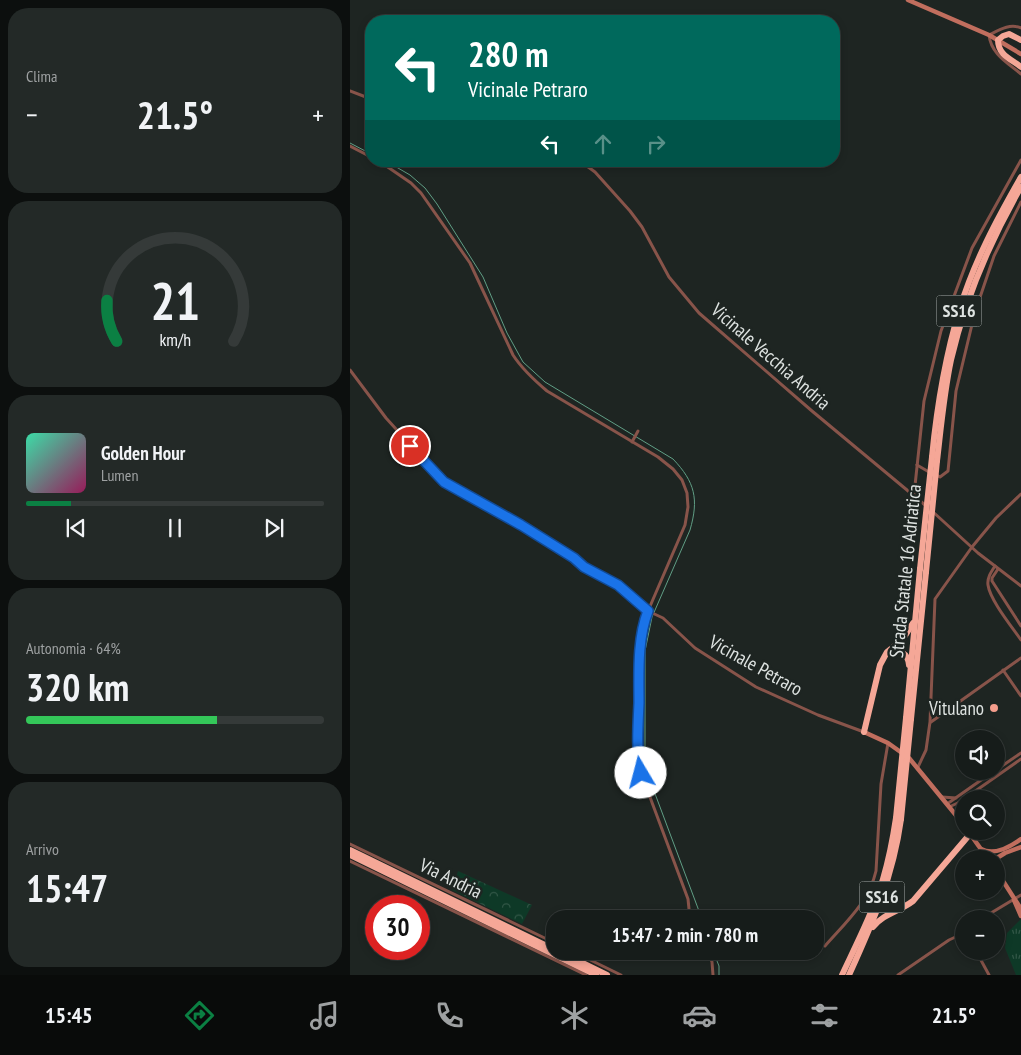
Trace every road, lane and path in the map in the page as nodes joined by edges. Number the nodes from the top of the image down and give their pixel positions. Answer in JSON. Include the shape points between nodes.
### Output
{"nodes":[{"id":1,"x":908,"y":0,"type":"edge"},
{"id":2,"x":1021,"y":28,"type":"edge"},
{"id":3,"x":989,"y":35,"type":"junction"},
{"id":4,"x":998,"y":40,"type":"junction"},
{"id":5,"x":1021,"y":40,"type":"edge"},
{"id":6,"x":1020,"y":54,"type":"edge"},
{"id":7,"x":1021,"y":67,"type":"edge"},
{"id":8,"x":1021,"y":74,"type":"edge"},
{"id":9,"x":350,"y":90,"type":"edge"},
{"id":10,"x":365,"y":96,"type":"edge"},
{"id":11,"x":350,"y":146,"type":"edge"},
{"id":12,"x":365,"y":154,"type":"edge"},
{"id":13,"x":1021,"y":160,"type":"edge"},
{"id":14,"x":388,"y":167,"type":"edge"},
{"id":15,"x":588,"y":167,"type":"edge"},
{"id":16,"x":1021,"y":177,"type":"edge"},
{"id":17,"x":1021,"y":187,"type":"edge"},
{"id":18,"x":1021,"y":202,"type":"edge"},
{"id":19,"x":350,"y":370,"type":"edge"},
{"id":20,"x":638,"y":431,"type":"dead end"},
{"id":21,"x":632,"y":442,"type":"junction"},
{"id":22,"x":935,"y":459,"type":"junction"},
{"id":23,"x":917,"y":465,"type":"junction"},
{"id":24,"x":1021,"y":494,"type":"edge"},
{"id":25,"x":914,"y":495,"type":"junction"},
{"id":26,"x":972,"y":547,"type":"junction"},
{"id":27,"x":996,"y":568,"type":"junction"},
{"id":28,"x":923,"y":571,"type":"junction"},
{"id":29,"x":1021,"y":586,"type":"edge"},
{"id":30,"x":649,"y":612,"type":"junction"},
{"id":31,"x":916,"y":617,"type":"junction"},
{"id":32,"x":1021,"y":626,"type":"edge"},
{"id":33,"x":1021,"y":640,"type":"edge"},
{"id":34,"x":887,"y":652,"type":"junction"},
{"id":35,"x":1021,"y":658,"type":"edge"},
{"id":36,"x":1003,"y":670,"type":"junction"},
{"id":37,"x":910,"y":679,"type":"junction"},
{"id":38,"x":1021,"y":696,"type":"edge"},
{"id":39,"x":908,"y":718,"type":"junction"},
{"id":40,"x":930,"y":722,"type":"junction"},
{"id":41,"x":864,"y":732,"type":"junction"},
{"id":42,"x":888,"y":743,"type":"junction"},
{"id":43,"x":1021,"y":753,"type":"edge"},
{"id":44,"x":1021,"y":758,"type":"edge"},
{"id":45,"x":1005,"y":764,"type":"edge"},
{"id":46,"x":918,"y":767,"type":"junction"},
{"id":47,"x":982,"y":780,"type":"edge"},
{"id":48,"x":968,"y":790,"type":"edge"},
{"id":49,"x":977,"y":790,"type":"edge"},
{"id":50,"x":941,"y":796,"type":"junction"},
{"id":51,"x":955,"y":798,"type":"edge"},
{"id":52,"x":955,"y":799,"type":"edge"},
{"id":53,"x":955,"y":804,"type":"edge"},
{"id":54,"x":948,"y":806,"type":"junction"},
{"id":55,"x":955,"y":814,"type":"edge"},
{"id":56,"x":898,"y":818,"type":"junction"},
{"id":57,"x":1021,"y":839,"type":"edge"},
{"id":58,"x":963,"y":840,"type":"edge"},
{"id":59,"x":974,"y":840,"type":"edge"},
{"id":60,"x":350,"y":844,"type":"edge"},
{"id":61,"x":1021,"y":847,"type":"edge"},
{"id":62,"x":981,"y":849,"type":"joint"},
{"id":63,"x":350,"y":850,"type":"edge"},
{"id":64,"x":985,"y":850,"type":"edge"},
{"id":65,"x":996,"y":850,"type":"edge"},
{"id":66,"x":1005,"y":853,"type":"edge"},
{"id":67,"x":350,"y":855,"type":"edge"},
{"id":68,"x":350,"y":861,"type":"edge"},
{"id":69,"x":888,"y":880,"type":"junction"},
{"id":70,"x":1005,"y":884,"type":"edge"},
{"id":71,"x":1021,"y":895,"type":"edge"},
{"id":72,"x":1014,"y":899,"type":"junction"},
{"id":73,"x":908,"y":905,"type":"junction"},
{"id":74,"x":1021,"y":909,"type":"edge"},
{"id":75,"x":689,"y":910,"type":"edge"},
{"id":76,"x":996,"y":910,"type":"edge"},
{"id":77,"x":1021,"y":916,"type":"edge"},
{"id":78,"x":868,"y":932,"type":"junction"},
{"id":79,"x":955,"y":937,"type":"edge"},
{"id":80,"x":546,"y":938,"type":"edge"},
{"id":81,"x":546,"y":945,"type":"edge"},
{"id":82,"x":825,"y":946,"type":"dead end"},
{"id":83,"x":577,"y":960,"type":"edge"},
{"id":84,"x":590,"y":960,"type":"edge"},
{"id":85,"x":711,"y":960,"type":"edge"},
{"id":86,"x":981,"y":960,"type":"edge"},
{"id":87,"x":849,"y":971,"type":"edge"},
{"id":88,"x":586,"y":975,"type":"edge"},
{"id":89,"x":596,"y":975,"type":"edge"},
{"id":90,"x":607,"y":975,"type":"edge"},
{"id":91,"x":621,"y":975,"type":"edge"},
{"id":92,"x":713,"y":975,"type":"edge"},
{"id":93,"x":842,"y":975,"type":"edge"},
{"id":94,"x":898,"y":975,"type":"edge"},
{"id":95,"x":989,"y":975,"type":"edge"}],
"edges":[{"from":1,"to":3,"type":"street"},
{"from":2,"to":3,"type":"street","via":[[1009,26]]},
{"from":3,"to":4,"type":"street"},
{"from":3,"to":8,"type":"street","via":[[990,46]]},
{"from":4,"to":5,"type":"highway","via":[[1009,34]]},
{"from":4,"to":6,"type":"street"},
{"from":4,"to":7,"type":"highway","via":[[1000,52]]},
{"from":9,"to":10,"type":"street"},
{"from":11,"to":12,"type":"street"},
{"from":13,"to":23,"type":"street","via":[[972,248],[941,331],[924,401]]},
{"from":14,"to":21,"type":"street","via":[[421,194],[470,263],[520,365],[547,391]]},
{"from":15,"to":25,"type":"street","name":"Vicinale Vecchia Andria","via":[[630,211],[669,277],[699,313]]},
{"from":16,"to":22,"type":"highway","name":"Strada Statale 16 Adriatica","number":"SS16","via":[[998,216],[960,307],[937,406]]},
{"from":17,"to":22,"type":"highway","name":"Strada Statale 16 Adriatica","number":"SS16","via":[[980,268],[965,309],[951,359]]},
{"from":18,"to":23,"type":"street","via":[[994,256],[975,312],[956,391],[948,471],[940,477]]},
{"from":19,"to":30,"type":"street","name":"Vicinale Petraro","via":[[386,418],[444,482],[618,585]]},
{"from":20,"to":21,"type":"street"},
{"from":21,"to":30,"type":"street","via":[[673,469],[687,493],[685,525]]},
{"from":22,"to":28,"type":"highway","name":"Strada Statale 16 Adriatica","number":"SS16","bridge":true},
{"from":23,"to":25,"type":"street"},
{"from":24,"to":26,"type":"street"},
{"from":25,"to":26,"type":"street","name":"Vicinale Vecchia Andria"},
{"from":26,"to":27,"type":"street","name":"Vicinale Vecchia Andria"},
{"from":26,"to":40,"type":"street","via":[[935,599]]},
{"from":27,"to":29,"type":"street","name":"Vicinale Vecchia Andria"},
{"from":27,"to":32,"type":"street","via":[[992,581]]},
{"from":27,"to":33,"type":"street","via":[[988,579],[990,592]]},
{"from":28,"to":31,"type":"highway","name":"Strada Statale 16 Adriatica","number":"SS16"},
{"from":28,"to":39,"type":"highway","name":"Strada Statale 16 Adriatica","number":"SS16"},
{"from":30,"to":41,"type":"street","name":"Vicinale Petraro","via":[[695,648],[756,687]]},
{"from":30,"to":75,"type":"street","via":[[640,648],[638,762],[688,899]]},
{"from":31,"to":34,"type":"highway","via":[[903,639]]},
{"from":31,"to":37,"type":"highway","name":"Strada Statale 16 Adriatica","number":"SS16"},
{"from":34,"to":37,"type":"highway","via":[[898,650],[906,655]]},
{"from":34,"to":41,"type":"highway","via":[[880,665]]},
{"from":35,"to":36,"type":"street"},
{"from":36,"to":38,"type":"street"},
{"from":36,"to":40,"type":"street"},
{"from":37,"to":39,"type":"highway","name":"Strada Statale 16 Adriatica","number":"SS16"},
{"from":39,"to":56,"type":"highway","name":"Strada Statale 16 Adriatica","number":"SS16","bridge":true},
{"from":40,"to":46,"type":"street","via":[[926,750]]},
{"from":41,"to":42,"type":"street","name":"Vicinale Petraro"},
{"from":42,"to":46,"type":"street","name":"Vicinale Petraro"},
{"from":42,"to":82,"type":"street","via":[[874,881],[862,903]]},
{"from":43,"to":45,"type":"street"},
{"from":44,"to":49,"type":"street"},
{"from":46,"to":50,"type":"street","name":"Vicinale Petraro"},
{"from":47,"to":48,"type":"street"},
{"from":50,"to":51,"type":"street"},
{"from":50,"to":54,"type":"street","name":"Vicinale Petraro"},
{"from":52,"to":54,"type":"street"},
{"from":53,"to":54,"type":"street"},
{"from":54,"to":55,"type":"street","name":"Vicinale Petraro"},
{"from":56,"to":69,"type":"highway","name":"Strada Statale 16 Adriatica","number":"SS16","via":[[897,847]]},
{"from":56,"to":87,"type":"highway","name":"Strada Statale 16 Adriatica","number":"SS16","via":[[883,878]]},
{"from":57,"to":65,"type":"street"},
{"from":58,"to":73,"type":"highway"},
{"from":59,"to":62,"type":"street"},
{"from":60,"to":80,"type":"street","name":"Via Andria"},
{"from":61,"to":66,"type":"street"},
{"from":62,"to":64,"type":"street"},
{"from":63,"to":81,"type":"highway"},
{"from":67,"to":89,"type":"highway"},
{"from":68,"to":88,"type":"street","name":"Via Andria"},
{"from":69,"to":73,"type":"highway","via":[[887,900],[898,907]]},
{"from":69,"to":78,"type":"highway","name":"Strada Statale 16 Adriatica","number":"SS16"},
{"from":70,"to":72,"type":"street"},
{"from":71,"to":72,"type":"street"},
{"from":72,"to":74,"type":"street"},
{"from":72,"to":76,"type":"street"},
{"from":72,"to":77,"type":"street"},
{"from":73,"to":78,"type":"highway","via":[[877,922]]},
{"from":78,"to":87,"type":"highway","name":"Strada Statale 16 Adriatica","number":"SS16"},
{"from":79,"to":94,"type":"street"},
{"from":83,"to":90,"type":"highway"},
{"from":84,"to":91,"type":"street"},
{"from":85,"to":92,"type":"street"},
{"from":86,"to":95,"type":"street"},
{"from":87,"to":93,"type":"highway","name":"Strada Statale 16 Adriatica","number":"SS16"}]}
